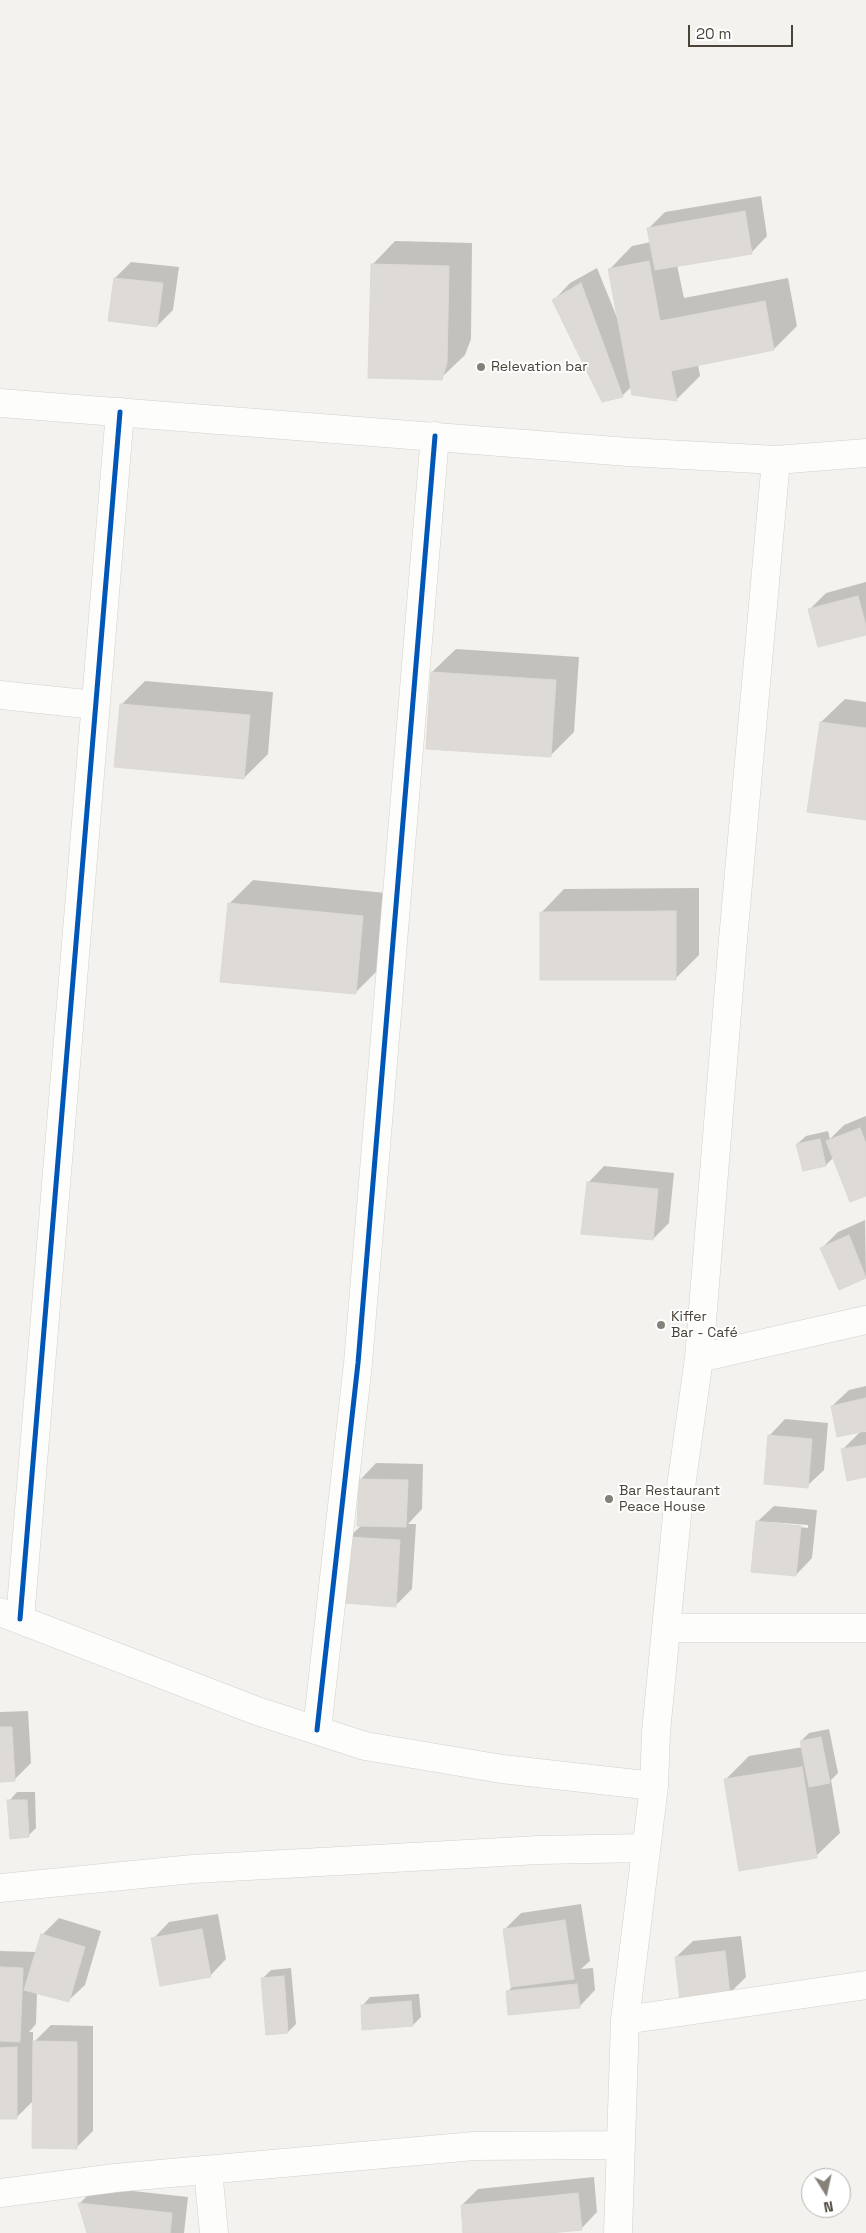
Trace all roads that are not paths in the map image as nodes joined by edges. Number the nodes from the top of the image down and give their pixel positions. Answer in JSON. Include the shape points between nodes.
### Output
{"nodes":[{"id":1,"x":0,"y":404,"type":"edge"},
{"id":2,"x":120,"y":412,"type":"junction"},
{"id":3,"x":435,"y":436,"type":"junction"},
{"id":4,"x":866,"y":453,"type":"edge"},
{"id":5,"x":776,"y":460,"type":"junction"},
{"id":6,"x":0,"y":694,"type":"edge"},
{"id":7,"x":95,"y":704,"type":"junction"},
{"id":8,"x":866,"y":1320,"type":"edge"},
{"id":9,"x":699,"y":1358,"type":"junction"},
{"id":10,"x":10,"y":1615,"type":"edge"},
{"id":11,"x":668,"y":1628,"type":"junction"},
{"id":12,"x":866,"y":1628,"type":"edge"},
{"id":13,"x":317,"y":1730,"type":"junction"},
{"id":14,"x":654,"y":1786,"type":"junction"},
{"id":15,"x":645,"y":1848,"type":"junction"},
{"id":16,"x":0,"y":1888,"type":"edge"},
{"id":17,"x":866,"y":1985,"type":"edge"},
{"id":18,"x":625,"y":2020,"type":"junction"},
{"id":19,"x":621,"y":2145,"type":"junction"},
{"id":20,"x":208,"y":2170,"type":"junction"},
{"id":21,"x":0,"y":2193,"type":"edge"},
{"id":22,"x":214,"y":2233,"type":"edge"},
{"id":23,"x":618,"y":2233,"type":"edge"}],
"edges":[{"from":1,"to":2,"type":"street"},
{"from":2,"to":3,"type":"street"},
{"from":2,"to":7,"type":"street"},
{"from":3,"to":5,"type":"street"},
{"from":3,"to":13,"type":"street","via":[[358,1363]]},
{"from":4,"to":5,"type":"street"},
{"from":5,"to":9,"type":"street"},
{"from":6,"to":7,"type":"street"},
{"from":7,"to":10,"type":"street"},
{"from":8,"to":9,"type":"street"},
{"from":9,"to":11,"type":"street","via":[[677,1516]]},
{"from":10,"to":13,"type":"street","via":[[257,1711]]},
{"from":11,"to":12,"type":"street"},
{"from":11,"to":14,"type":"street","via":[[656,1732]]},
{"from":13,"to":14,"type":"street","via":[[365,1746],[502,1769]]},
{"from":14,"to":15,"type":"street"},
{"from":15,"to":16,"type":"street","via":[[539,1850],[203,1869]]},
{"from":15,"to":18,"type":"street"},
{"from":17,"to":18,"type":"street"},
{"from":18,"to":19,"type":"street"},
{"from":19,"to":20,"type":"street","via":[[474,2146]]},
{"from":19,"to":23,"type":"street"},
{"from":20,"to":21,"type":"street"},
{"from":20,"to":22,"type":"street"}]}
